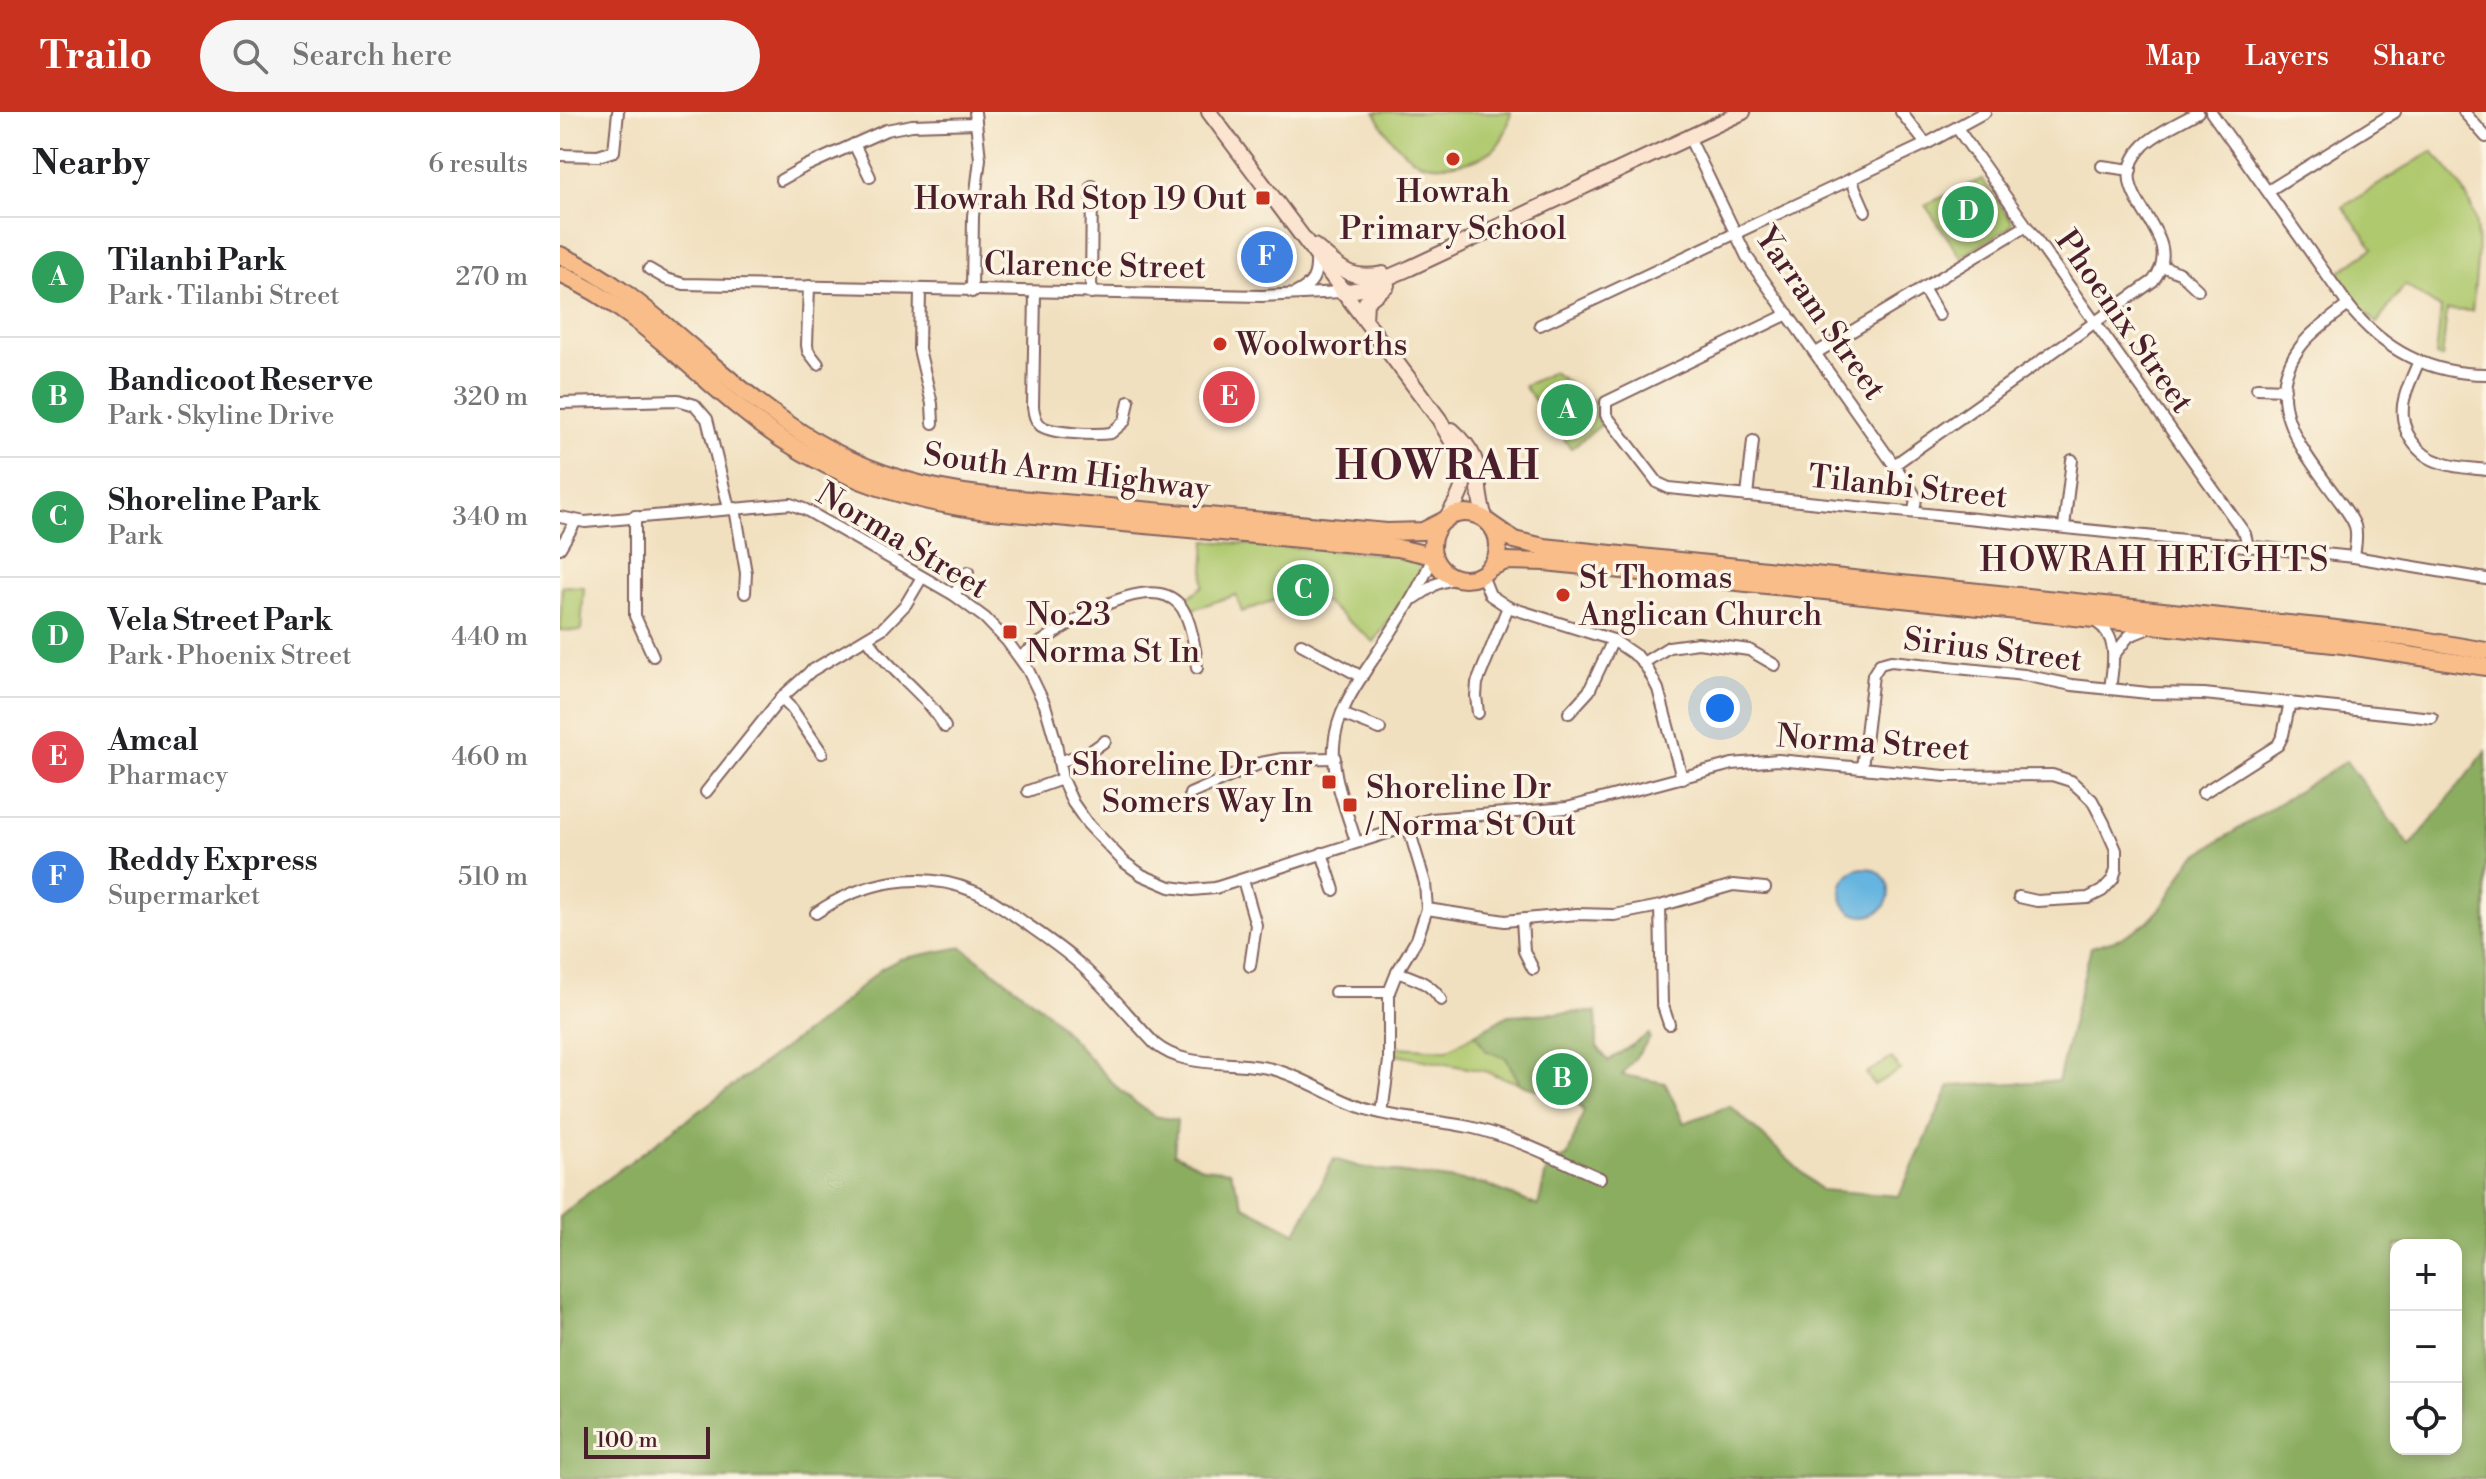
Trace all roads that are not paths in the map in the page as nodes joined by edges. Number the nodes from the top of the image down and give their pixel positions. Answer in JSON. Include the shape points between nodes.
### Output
{"nodes":[{"id":1,"x":618,"y":112,"type":"edge"},
{"id":2,"x":1209,"y":112,"type":"edge"},
{"id":3,"x":1743,"y":112,"type":"edge"},
{"id":4,"x":1901,"y":112,"type":"edge"},
{"id":5,"x":1985,"y":112,"type":"edge"},
{"id":6,"x":2198,"y":112,"type":"edge"},
{"id":7,"x":2211,"y":112,"type":"edge"},
{"id":8,"x":2395,"y":112,"type":"edge"},
{"id":9,"x":2464,"y":112,"type":"edge"},
{"id":10,"x":976,"y":118,"type":"edge"},
{"id":11,"x":1957,"y":128,"type":"junction"},
{"id":12,"x":1689,"y":137,"type":"junction"},
{"id":13,"x":2486,"y":137,"type":"edge"},
{"id":14,"x":854,"y":144,"type":"junction"},
{"id":15,"x":1926,"y":144,"type":"junction"},
{"id":16,"x":560,"y":155,"type":"edge"},
{"id":17,"x":2102,"y":166,"type":"dead end"},
{"id":18,"x":2131,"y":170,"type":"junction"},
{"id":19,"x":870,"y":177,"type":"dead end"},
{"id":20,"x":1851,"y":179,"type":"junction"},
{"id":21,"x":781,"y":180,"type":"dead end"},
{"id":22,"x":1092,"y":186,"type":"dead end"},
{"id":23,"x":2268,"y":191,"type":"junction"},
{"id":24,"x":1865,"y":211,"type":"dead end"},
{"id":25,"x":2026,"y":226,"type":"junction"},
{"id":26,"x":1734,"y":234,"type":"junction"},
{"id":27,"x":1302,"y":235,"type":"junction"},
{"id":28,"x":560,"y":255,"type":"edge"},
{"id":29,"x":1316,"y":257,"type":"junction"},
{"id":30,"x":2162,"y":266,"type":"junction"},
{"id":31,"x":1410,"y":268,"type":"junction"},
{"id":32,"x":649,"y":269,"type":"dead end"},
{"id":33,"x":560,"y":274,"type":"edge"},
{"id":34,"x":809,"y":286,"type":"junction"},
{"id":35,"x":1923,"y":288,"type":"junction"},
{"id":36,"x":920,"y":290,"type":"junction"},
{"id":37,"x":2198,"y":290,"type":"dead end"},
{"id":38,"x":972,"y":292,"type":"junction"},
{"id":39,"x":1342,"y":292,"type":"junction"},
{"id":40,"x":1035,"y":293,"type":"junction"},
{"id":41,"x":1091,"y":293,"type":"junction"},
{"id":42,"x":1294,"y":294,"type":"junction"},
{"id":43,"x":2348,"y":305,"type":"junction"},
{"id":44,"x":1788,"y":314,"type":"junction"},
{"id":45,"x":1939,"y":315,"type":"dead end"},
{"id":46,"x":1365,"y":320,"type":"junction"},
{"id":47,"x":2095,"y":323,"type":"junction"},
{"id":48,"x":1540,"y":325,"type":"dead end"},
{"id":49,"x":1816,"y":353,"type":"junction"},
{"id":50,"x":2418,"y":363,"type":"junction"},
{"id":51,"x":818,"y":364,"type":"dead end"},
{"id":52,"x":2486,"y":374,"type":"edge"},
{"id":53,"x":2257,"y":388,"type":"dead end"},
{"id":54,"x":2285,"y":389,"type":"junction"},
{"id":55,"x":1129,"y":401,"type":"dead end"},
{"id":56,"x":560,"y":403,"type":"edge"},
{"id":57,"x":1439,"y":419,"type":"junction"},
{"id":58,"x":933,"y":423,"type":"dead end"},
{"id":59,"x":1753,"y":441,"type":"dead end"},
{"id":60,"x":2072,"y":460,"type":"dead end"},
{"id":61,"x":1894,"y":465,"type":"junction"},
{"id":62,"x":2486,"y":470,"type":"edge"},
{"id":63,"x":1747,"y":496,"type":"junction"},
{"id":64,"x":732,"y":508,"type":"junction"},
{"id":65,"x":1914,"y":512,"type":"junction"},
{"id":66,"x":635,"y":516,"type":"junction"},
{"id":67,"x":560,"y":517,"type":"edge"},
{"id":68,"x":1444,"y":520,"type":"junction"},
{"id":69,"x":576,"y":521,"type":"junction"},
{"id":70,"x":1487,"y":521,"type":"junction"},
{"id":71,"x":2064,"y":527,"type":"junction"},
{"id":72,"x":2248,"y":546,"type":"junction"},
{"id":73,"x":560,"y":548,"type":"edge"},
{"id":74,"x":1433,"y":557,"type":"junction"},
{"id":75,"x":2354,"y":557,"type":"junction"},
{"id":76,"x":968,"y":572,"type":"dead end"},
{"id":77,"x":1486,"y":572,"type":"junction"},
{"id":78,"x":922,"y":577,"type":"junction"},
{"id":79,"x":1456,"y":578,"type":"junction"},
{"id":80,"x":2486,"y":579,"type":"edge"},
{"id":81,"x":745,"y":593,"type":"dead end"},
{"id":82,"x":954,"y":595,"type":"junction"},
{"id":83,"x":1409,"y":603,"type":"junction"},
{"id":84,"x":1508,"y":607,"type":"junction"},
{"id":85,"x":2091,"y":619,"type":"junction"},
{"id":86,"x":2155,"y":626,"type":"junction"},
{"id":87,"x":867,"y":638,"type":"junction"},
{"id":88,"x":1613,"y":640,"type":"junction"},
{"id":89,"x":1301,"y":644,"type":"dead end"},
{"id":90,"x":2486,"y":651,"type":"edge"},
{"id":91,"x":2114,"y":655,"type":"junction"},
{"id":92,"x":653,"y":656,"type":"dead end"},
{"id":93,"x":1020,"y":657,"type":"junction"},
{"id":94,"x":1643,"y":663,"type":"junction"},
{"id":95,"x":1775,"y":665,"type":"dead end"},
{"id":96,"x":2486,"y":667,"type":"edge"},
{"id":97,"x":1197,"y":668,"type":"dead end"},
{"id":98,"x":1362,"y":677,"type":"junction"},
{"id":99,"x":2110,"y":689,"type":"junction"},
{"id":100,"x":781,"y":698,"type":"junction"},
{"id":101,"x":2290,"y":702,"type":"junction"},
{"id":102,"x":1478,"y":713,"type":"dead end"},
{"id":103,"x":1569,"y":713,"type":"dead end"},
{"id":104,"x":1342,"y":714,"type":"junction"},
{"id":105,"x":2432,"y":718,"type":"dead end"},
{"id":106,"x":945,"y":727,"type":"dead end"},
{"id":107,"x":1380,"y":729,"type":"dead end"},
{"id":108,"x":1105,"y":741,"type":"dead end"},
{"id":109,"x":822,"y":753,"type":"dead end"},
{"id":110,"x":1335,"y":758,"type":"junction"},
{"id":111,"x":1059,"y":762,"type":"junction"},
{"id":112,"x":1862,"y":768,"type":"junction"},
{"id":113,"x":1682,"y":778,"type":"junction"},
{"id":114,"x":1062,"y":779,"type":"junction"},
{"id":115,"x":1028,"y":791,"type":"dead end"},
{"id":116,"x":706,"y":792,"type":"dead end"},
{"id":117,"x":2203,"y":793,"type":"dead end"},
{"id":118,"x":1190,"y":794,"type":"dead end"},
{"id":119,"x":1408,"y":826,"type":"junction"},
{"id":120,"x":1356,"y":842,"type":"junction"},
{"id":121,"x":1322,"y":853,"type":"junction"},
{"id":122,"x":1243,"y":880,"type":"junction"},
{"id":123,"x":1765,"y":888,"type":"dead end"},
{"id":124,"x":1334,"y":890,"type":"dead end"},
{"id":125,"x":2019,"y":897,"type":"dead end"},
{"id":126,"x":1660,"y":906,"type":"junction"},
{"id":127,"x":1427,"y":909,"type":"junction"},
{"id":128,"x":816,"y":913,"type":"dead end"},
{"id":129,"x":1522,"y":920,"type":"junction"},
{"id":130,"x":1250,"y":966,"type":"dead end"},
{"id":131,"x":1533,"y":969,"type":"dead end"},
{"id":132,"x":1397,"y":972,"type":"junction"},
{"id":133,"x":1335,"y":992,"type":"dead end"},
{"id":134,"x":1389,"y":992,"type":"junction"},
{"id":135,"x":1441,"y":1000,"type":"dead end"},
{"id":136,"x":1669,"y":1024,"type":"dead end"},
{"id":137,"x":1382,"y":1113,"type":"junction"},
{"id":138,"x":1600,"y":1178,"type":"dead end"}],
"edges":[{"from":1,"to":16,"type":"street","via":[[614,151]]},
{"from":2,"to":27,"type":"main road"},
{"from":3,"to":12,"type":"main road","name":"Clarence Street"},
{"from":4,"to":15,"type":"street"},
{"from":5,"to":11,"type":"street"},
{"from":6,"to":18,"type":"street","via":[[2150,140]]},
{"from":7,"to":23,"type":"street"},
{"from":8,"to":23,"type":"street"},
{"from":9,"to":13,"type":"street"},
{"from":10,"to":14,"type":"street","via":[[899,126]]},
{"from":10,"to":38,"type":"street","via":[[980,159]]},
{"from":11,"to":15,"type":"street"},
{"from":11,"to":25,"type":"street","name":"Phoenix Street"},
{"from":12,"to":26,"type":"street","name":"Yarram Street"},
{"from":12,"to":31,"type":"main road","name":"Clarence Street"},
{"from":14,"to":19,"type":"street"},
{"from":14,"to":21,"type":"street"},
{"from":15,"to":20,"type":"street"},
{"from":17,"to":18,"type":"street"},
{"from":18,"to":30,"type":"street","via":[[2133,196],[2161,240]]},
{"from":20,"to":24,"type":"street"},
{"from":20,"to":26,"type":"street"},
{"from":22,"to":41,"type":"street"},
{"from":23,"to":43,"type":"street"},
{"from":25,"to":35,"type":"street"},
{"from":25,"to":47,"type":"street","name":"Phoenix Street"},
{"from":26,"to":44,"type":"street","name":"Yarram Street"},
{"from":26,"to":48,"type":"street"},
{"from":27,"to":29,"type":"main road"},
{"from":27,"to":31,"type":"main road","via":[[1356,276]]},
{"from":28,"to":68,"type":"main road","name":"South Arm Highway","via":[[630,296],[791,428],[844,458],[900,479],[987,496],[1387,532],[1423,531]]},
{"from":29,"to":39,"type":"main road"},
{"from":29,"to":42,"type":"street","via":[[1314,280]]},
{"from":30,"to":37,"type":"street","via":[[2180,273]]},
{"from":30,"to":47,"type":"street","via":[[2153,281]]},
{"from":31,"to":39,"type":"main road","name":"Clarence Street"},
{"from":31,"to":46,"type":"main road","via":[[1369,298]]},
{"from":32,"to":34,"type":"street","name":"Clarence Street","via":[[684,284]]},
{"from":33,"to":74,"type":"main road","name":"South Arm Highway","via":[[621,309],[785,442],[879,489],[980,510],[1398,548]]},
{"from":34,"to":36,"type":"street","name":"Clarence Street"},
{"from":34,"to":51,"type":"street","via":[[807,345]]},
{"from":35,"to":45,"type":"street"},
{"from":35,"to":49,"type":"street"},
{"from":36,"to":38,"type":"street","name":"Clarence Street"},
{"from":36,"to":58,"type":"street","via":[[919,349]]},
{"from":38,"to":40,"type":"street","name":"Clarence Street"},
{"from":39,"to":42,"type":"street","name":"Clarence Street"},
{"from":39,"to":46,"type":"main road"},
{"from":40,"to":41,"type":"street","name":"Clarence Street"},
{"from":40,"to":55,"type":"street","via":[[1033,407],[1040,425],[1111,433],[1125,421]]},
{"from":41,"to":42,"type":"street","name":"Clarence Street"},
{"from":43,"to":50,"type":"street","via":[[2383,342]]},
{"from":43,"to":54,"type":"street","via":[[2300,347]]},
{"from":44,"to":49,"type":"street","name":"Yarram Street"},
{"from":44,"to":63,"type":"street","name":"Tilanbi Street","via":[[1619,394],[1604,406],[1658,483]]},
{"from":46,"to":57,"type":"main road"},
{"from":47,"to":61,"type":"street"},
{"from":47,"to":72,"type":"street","name":"Phoenix Street","via":[[2245,534]]},
{"from":49,"to":61,"type":"street","name":"Yarram Street"},
{"from":50,"to":52,"type":"street"},
{"from":50,"to":62,"type":"street","via":[[2403,406],[2412,442],[2436,461]]},
{"from":53,"to":54,"type":"street"},
{"from":54,"to":75,"type":"street","via":[[2293,436],[2354,524]]},
{"from":56,"to":64,"type":"street","via":[[691,402],[707,419]]},
{"from":57,"to":68,"type":"main road","via":[[1465,470],[1461,494]]},
{"from":57,"to":70,"type":"main road","via":[[1473,455]]},
{"from":59,"to":63,"type":"street"},
{"from":60,"to":71,"type":"street"},
{"from":61,"to":65,"type":"street","name":"Yarram Street","via":[[1914,494]]},
{"from":63,"to":65,"type":"street","name":"Tilanbi Street"},
{"from":64,"to":66,"type":"street","name":"Norma Street"},
{"from":64,"to":78,"type":"street","name":"Norma Street","via":[[796,505]]},
{"from":64,"to":81,"type":"street","via":[[746,573]]},
{"from":65,"to":71,"type":"street","name":"Tilanbi Street"},
{"from":66,"to":69,"type":"street","name":"Norma Street"},
{"from":66,"to":92,"type":"street","via":[[635,616]]},
{"from":67,"to":69,"type":"street","name":"Norma Street"},
{"from":68,"to":70,"type":"main road","via":[[1468,512]]},
{"from":68,"to":74,"type":"main road","via":[[1435,535]]},
{"from":69,"to":73,"type":"street"},
{"from":70,"to":77,"type":"main road","via":[[1496,547]]},
{"from":70,"to":90,"type":"main road","via":[[1514,540],[1544,547],[2313,627]]},
{"from":71,"to":72,"type":"street","name":"Tilanbi Street"},
{"from":72,"to":75,"type":"street","name":"Tilanbi Street"},
{"from":74,"to":79,"type":"main road","via":[[1441,570]]},
{"from":74,"to":83,"type":"street"},
{"from":75,"to":80,"type":"street","name":"Tilanbi Street"},
{"from":76,"to":82,"type":"street"},
{"from":77,"to":79,"type":"main road","via":[[1468,580]]},
{"from":77,"to":84,"type":"street","via":[[1490,595]]},
{"from":77,"to":85,"type":"main road","via":[[1506,561],[1545,562]]},
{"from":78,"to":82,"type":"street","name":"Norma Street"},
{"from":78,"to":87,"type":"street","via":[[900,612]]},
{"from":79,"to":83,"type":"street","via":[[1422,591]]},
{"from":82,"to":93,"type":"street","name":"Norma Street","via":[[985,618]]},
{"from":83,"to":98,"type":"street"},
{"from":84,"to":88,"type":"street"},
{"from":84,"to":102,"type":"street","via":[[1477,683]]},
{"from":85,"to":86,"type":"main road"},
{"from":85,"to":91,"type":"street","name":"Sirius Street","via":[[2109,633]]},
{"from":86,"to":91,"type":"street","name":"Sirius Street","via":[[2129,636]]},
{"from":86,"to":96,"type":"main road"},
{"from":87,"to":100,"type":"street","via":[[811,671]]},
{"from":87,"to":106,"type":"street","via":[[934,708]]},
{"from":88,"to":94,"type":"street"},
{"from":88,"to":103,"type":"street","via":[[1589,691]]},
{"from":89,"to":98,"type":"street"},
{"from":91,"to":99,"type":"street","name":"Sirius Street"},
{"from":93,"to":97,"type":"street","via":[[1073,619],[1138,593],[1153,593],[1181,607]]},
{"from":93,"to":111,"type":"street","name":"Norma Street","via":[[1045,705]]},
{"from":94,"to":95,"type":"street","via":[[1669,647],[1698,643],[1749,650]]},
{"from":94,"to":113,"type":"street","via":[[1658,689]]},
{"from":98,"to":104,"type":"street"},
{"from":99,"to":101,"type":"street","name":"Sirius Street"},
{"from":99,"to":112,"type":"street","name":"Sirius Street","via":[[1885,662],[1871,682]]},
{"from":100,"to":109,"type":"street"},
{"from":100,"to":116,"type":"street"},
{"from":101,"to":105,"type":"street","name":"Sirius Street"},
{"from":101,"to":117,"type":"street","via":[[2278,745]]},
{"from":104,"to":107,"type":"street"},
{"from":104,"to":110,"type":"street"},
{"from":108,"to":111,"type":"street"},
{"from":110,"to":118,"type":"street","via":[[1261,763]]},
{"from":110,"to":120,"type":"street"},
{"from":111,"to":114,"type":"street","name":"Norma Street"},
{"from":112,"to":113,"type":"street","name":"Norma Street","via":[[1763,760]]},
{"from":112,"to":125,"type":"street","name":"Norma Street","via":[[1945,776],[2052,775],[2079,787],[2099,810],[2116,850],[2113,879],[2088,898]]},
{"from":113,"to":119,"type":"street","name":"Norma Street","via":[[1567,808],[1449,816]]},
{"from":114,"to":115,"type":"street"},
{"from":114,"to":122,"type":"street","name":"Norma Street","via":[[1087,823],[1142,875],[1192,890]]},
{"from":119,"to":120,"type":"street","name":"Norma Street"},
{"from":119,"to":127,"type":"street"},
{"from":120,"to":121,"type":"street","name":"Norma Street"},
{"from":121,"to":122,"type":"street","name":"Norma Street"},
{"from":121,"to":124,"type":"street"},
{"from":122,"to":130,"type":"street","via":[[1256,925]]},
{"from":123,"to":126,"type":"street","via":[[1733,885]]},
{"from":126,"to":129,"type":"street","via":[[1614,915]]},
{"from":126,"to":136,"type":"street","via":[[1662,1003]]},
{"from":127,"to":129,"type":"street"},
{"from":127,"to":132,"type":"street"},
{"from":128,"to":137,"type":"street","via":[[848,894],[896,881],[942,882],[973,890],[1084,968],[1169,1055],[1279,1071]]},
{"from":129,"to":131,"type":"street","via":[[1524,951]]},
{"from":132,"to":134,"type":"street"},
{"from":132,"to":135,"type":"street","via":[[1424,982]]},
{"from":133,"to":134,"type":"street"},
{"from":134,"to":137,"type":"street"},
{"from":137,"to":138,"type":"street","via":[[1484,1130]]}]}
